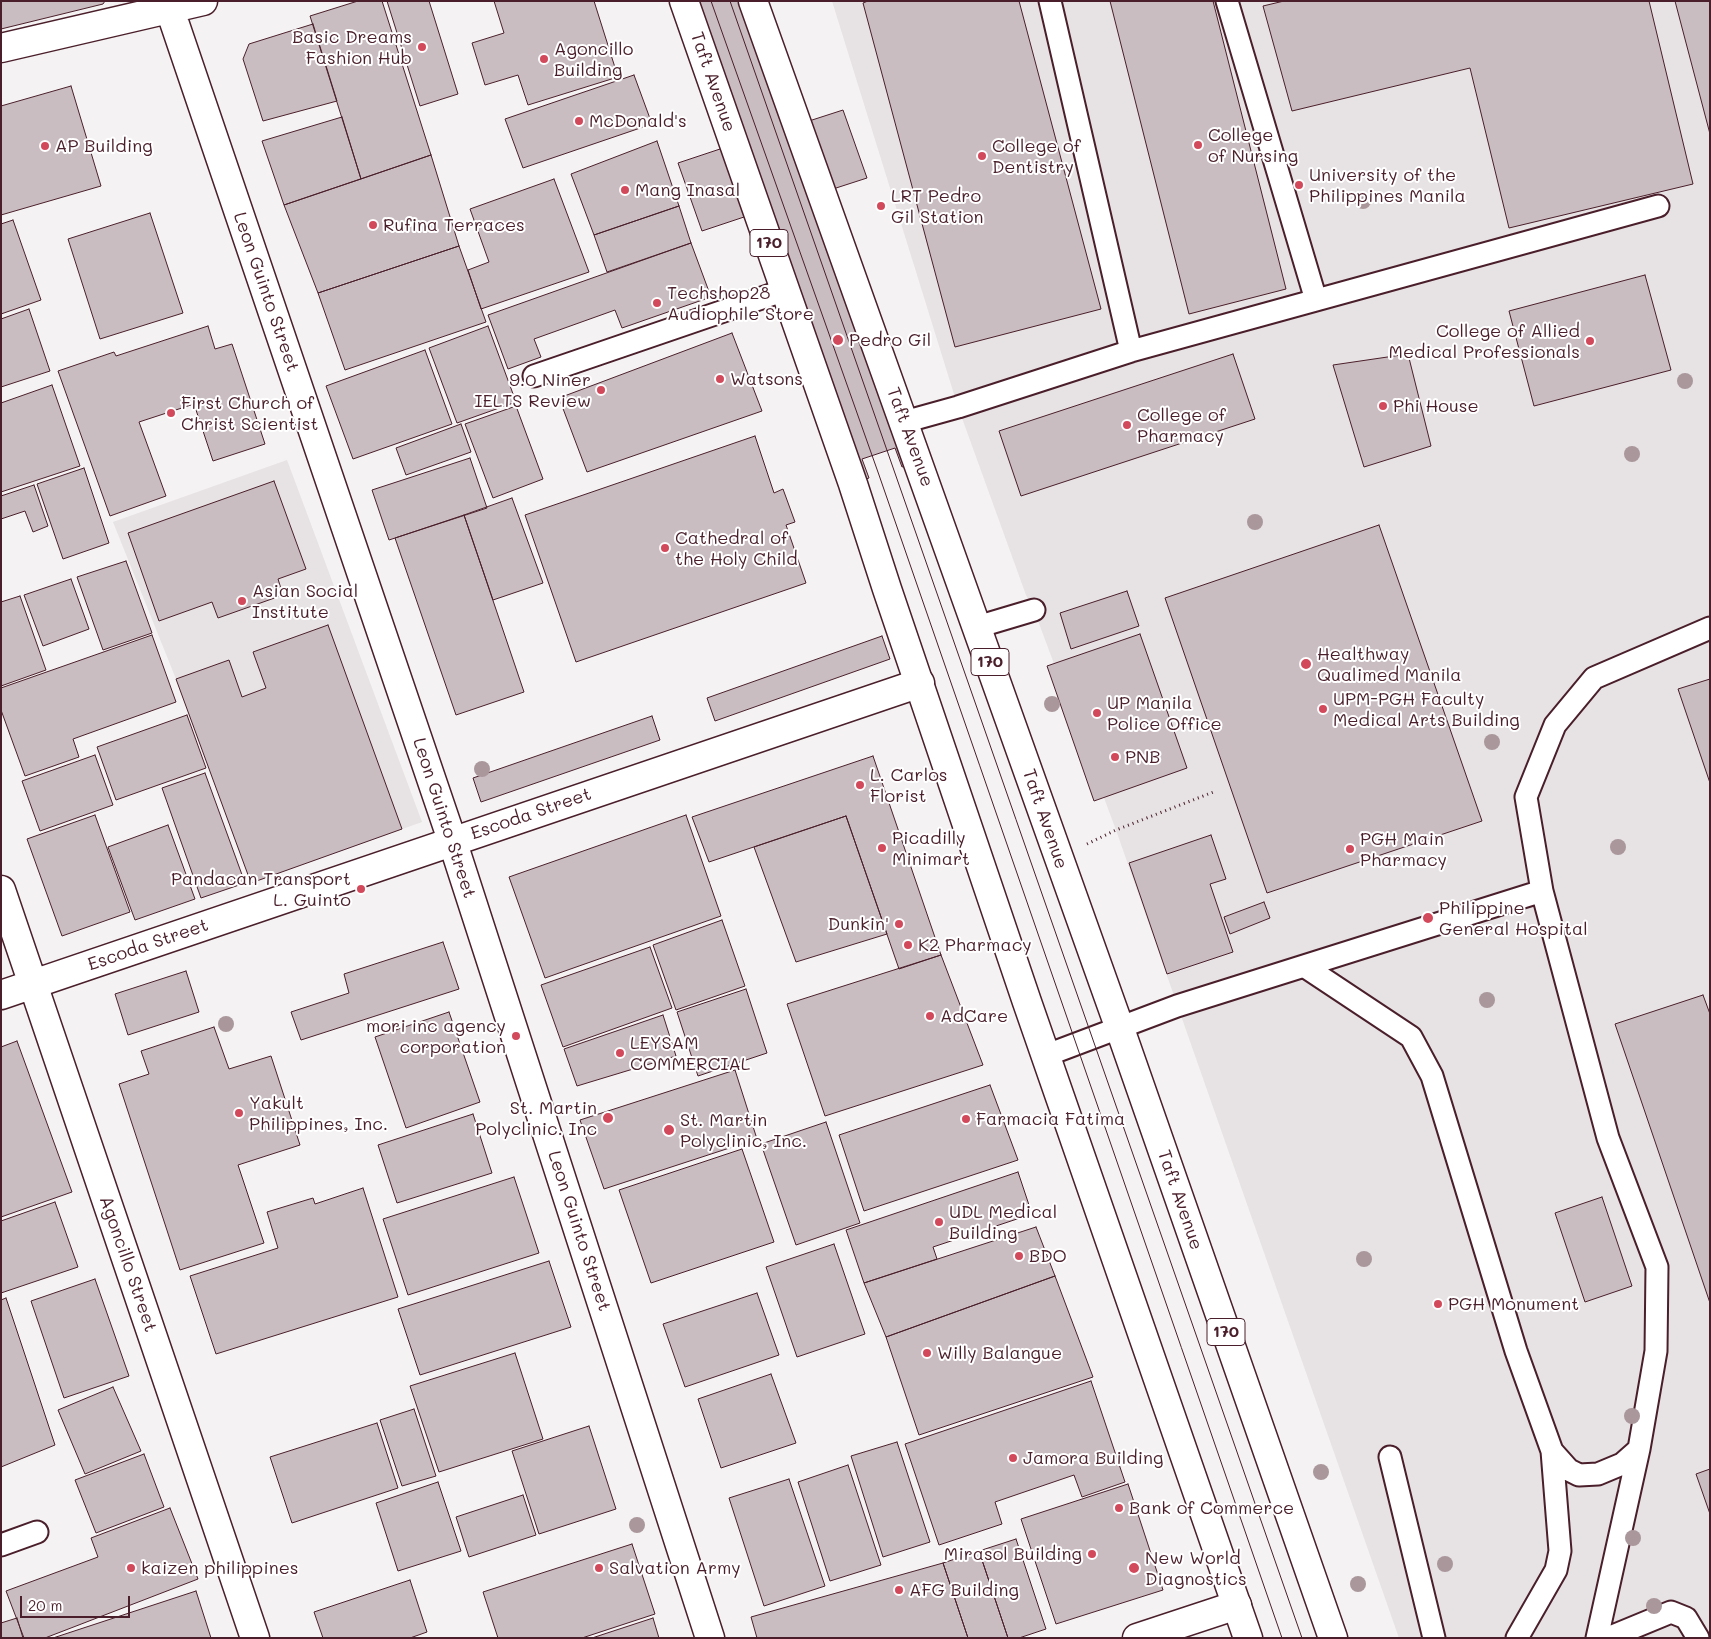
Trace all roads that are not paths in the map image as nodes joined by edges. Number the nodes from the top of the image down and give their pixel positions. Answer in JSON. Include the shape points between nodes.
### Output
{"nodes":[{"id":1,"x":203,"y":1,"type":"edge"},
{"id":2,"x":684,"y":1,"type":"edge"},
{"id":3,"x":753,"y":1,"type":"edge"},
{"id":4,"x":1050,"y":1,"type":"edge"},
{"id":5,"x":1226,"y":1,"type":"edge"},
{"id":6,"x":168,"y":5,"type":"edge"},
{"id":7,"x":1,"y":48,"type":"edge"},
{"id":8,"x":1658,"y":206,"type":"dead end"},
{"id":9,"x":785,"y":290,"type":"junction"},
{"id":10,"x":1316,"y":300,"type":"junction"},
{"id":11,"x":1131,"y":351,"type":"junction"},
{"id":12,"x":534,"y":376,"type":"dead end"},
{"id":13,"x":904,"y":422,"type":"junction"},
{"id":14,"x":1034,"y":610,"type":"dead end"},
{"id":15,"x":978,"y":627,"type":"junction"},
{"id":16,"x":1710,"y":628,"type":"edge"},
{"id":17,"x":920,"y":683,"type":"junction"},
{"id":18,"x":452,"y":840,"type":"junction"},
{"id":19,"x":1,"y":890,"type":"edge"},
{"id":20,"x":1542,"y":891,"type":"junction"},
{"id":21,"x":1304,"y":966,"type":"junction"},
{"id":22,"x":34,"y":984,"type":"junction"},
{"id":23,"x":1,"y":995,"type":"edge"},
{"id":24,"x":1120,"y":1026,"type":"junction"},
{"id":25,"x":1047,"y":1055,"type":"junction"},
{"id":26,"x":1639,"y":1449,"type":"junction"},
{"id":27,"x":1552,"y":1451,"type":"junction"},
{"id":28,"x":1390,"y":1457,"type":"dead end"},
{"id":29,"x":37,"y":1532,"type":"dead end"},
{"id":30,"x":1,"y":1545,"type":"edge"},
{"id":31,"x":1237,"y":1605,"type":"junction"},
{"id":32,"x":255,"y":1638,"type":"edge"},
{"id":33,"x":710,"y":1638,"type":"edge"},
{"id":34,"x":1137,"y":1638,"type":"edge"},
{"id":35,"x":1248,"y":1638,"type":"edge"},
{"id":36,"x":1333,"y":1638,"type":"edge"},
{"id":37,"x":1434,"y":1638,"type":"edge"},
{"id":38,"x":1517,"y":1638,"type":"edge"},
{"id":39,"x":1597,"y":1638,"type":"edge"},
{"id":40,"x":1608,"y":1638,"type":"edge"},
{"id":41,"x":1698,"y":1638,"type":"edge"}],
"edges":[{"from":1,"to":6,"type":"street"},
{"from":2,"to":9,"type":"street","name":"Taft Avenue","number":"170"},
{"from":3,"to":13,"type":"street","name":"Taft Avenue","number":"170"},
{"from":4,"to":11,"type":"lane"},
{"from":5,"to":10,"type":"lane"},
{"from":6,"to":7,"type":"street"},
{"from":6,"to":18,"type":"street","name":"Leon Guinto Street"},
{"from":8,"to":10,"type":"lane"},
{"from":9,"to":12,"type":"lane"},
{"from":9,"to":17,"type":"street","name":"Taft Avenue","number":"170"},
{"from":10,"to":11,"type":"lane"},
{"from":11,"to":13,"type":"lane","via":[[958,408]]},
{"from":13,"to":15,"type":"street","name":"Taft Avenue","number":"170"},
{"from":14,"to":15,"type":"lane"},
{"from":15,"to":24,"type":"street","name":"Taft Avenue","number":"170"},
{"from":16,"to":20,"type":"lane","via":[[1594,678],[1555,725],[1526,798]]},
{"from":17,"to":18,"type":"street","name":"Escoda Street"},
{"from":17,"to":25,"type":"street","name":"Taft Avenue","number":"170"},
{"from":18,"to":22,"type":"street","name":"Escoda Street"},
{"from":18,"to":33,"type":"street","name":"Leon Guinto Street"},
{"from":19,"to":22,"type":"street","name":"Agoncillo Street"},
{"from":20,"to":21,"type":"lane"},
{"from":20,"to":26,"type":"lane","via":[[1608,1138],[1657,1267],[1656,1351]]},
{"from":21,"to":24,"type":"lane"},
{"from":21,"to":27,"type":"lane","via":[[1411,1037],[1432,1076],[1516,1351]]},
{"from":22,"to":23,"type":"street","name":"Escoda Street"},
{"from":22,"to":32,"type":"street","name":"Agoncillo Street"},
{"from":24,"to":25,"type":"lane"},
{"from":24,"to":36,"type":"street","name":"Taft Avenue","number":"170"},
{"from":25,"to":31,"type":"street","name":"Taft Avenue","number":"170"},
{"from":26,"to":27,"type":"lane","via":[[1614,1468],[1598,1474],[1579,1475],[1568,1470]]},
{"from":26,"to":39,"type":"lane"},
{"from":27,"to":38,"type":"lane","via":[[1560,1551],[1556,1570]]},
{"from":28,"to":37,"type":"lane"},
{"from":29,"to":30,"type":"lane"},
{"from":31,"to":34,"type":"street"},
{"from":31,"to":35,"type":"street","name":"Taft Avenue","number":"170"},
{"from":40,"to":41,"type":"lane","via":[[1671,1612],[1686,1618]]}]}
